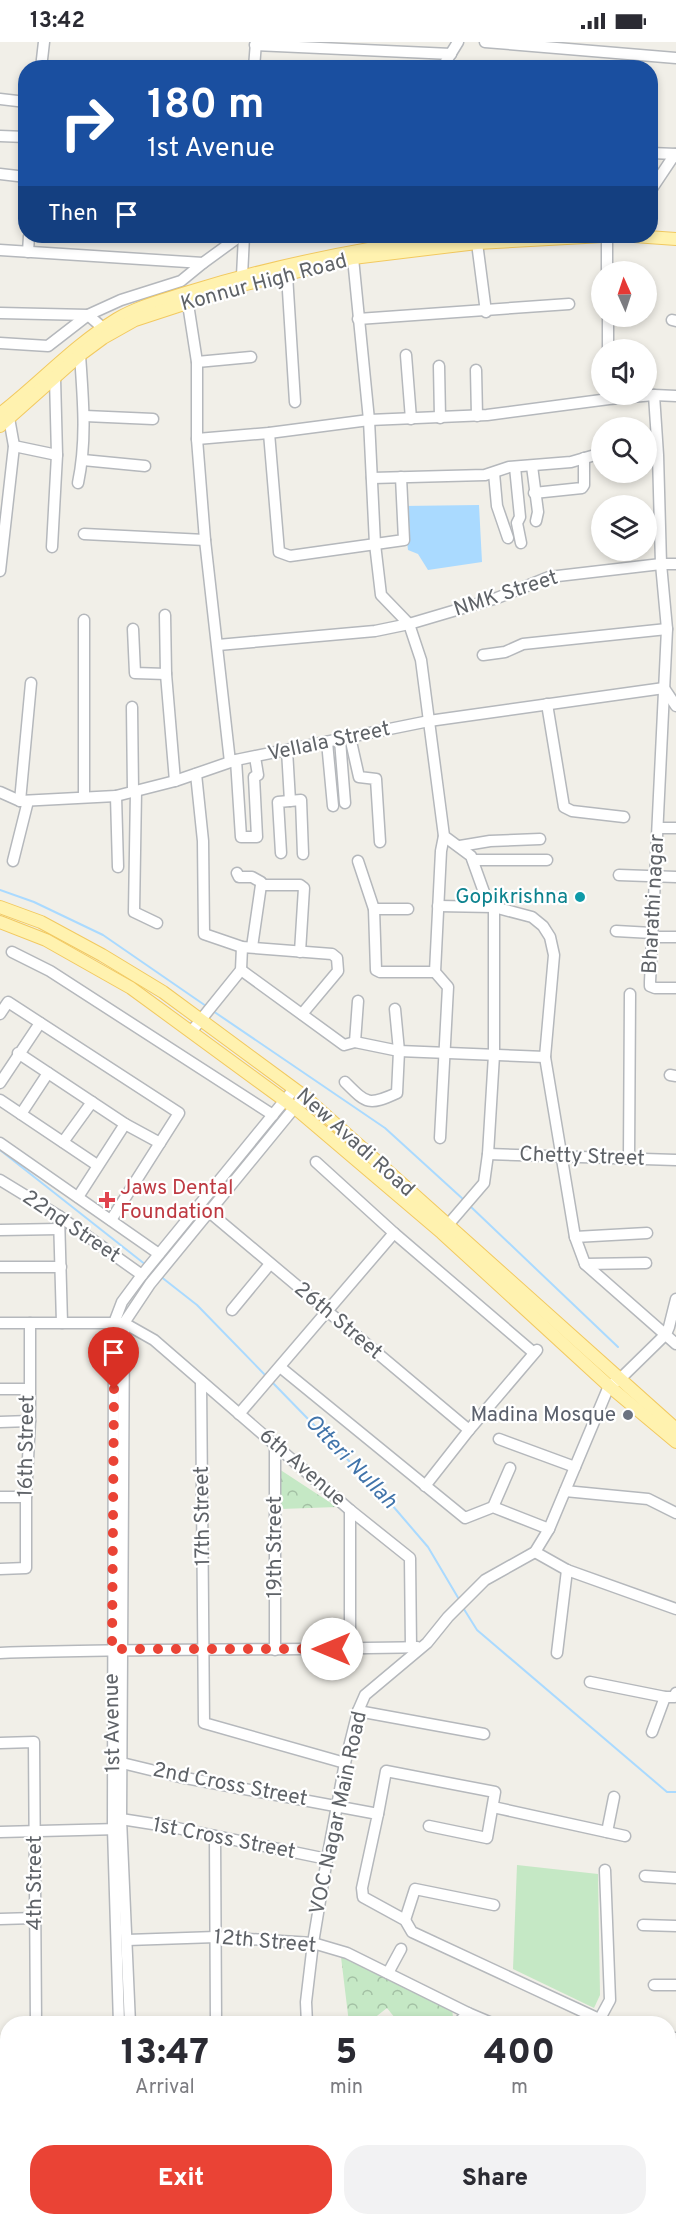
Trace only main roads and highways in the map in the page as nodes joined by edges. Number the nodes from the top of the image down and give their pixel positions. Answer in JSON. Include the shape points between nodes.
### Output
{"nodes":[{"id":1,"x":658,"y":238,"type":"edge"},
{"id":2,"x":676,"y":239,"type":"edge"},
{"id":3,"x":397,"y":243,"type":"edge"},
{"id":4,"x":477,"y":243,"type":"edge"},
{"id":5,"x":3,"y":419,"type":"edge"},
{"id":6,"x":0,"y":907,"type":"edge"},
{"id":7,"x":0,"y":922,"type":"edge"},
{"id":8,"x":615,"y":1383,"type":"junction"},
{"id":9,"x":676,"y":1429,"type":"edge"},
{"id":10,"x":676,"y":1442,"type":"edge"}],
"edges":[{"from":1,"to":2,"type":"main road"},
{"from":3,"to":5,"type":"main road","via":[[242,276],[148,304],[91,336]]},
{"from":4,"to":5,"type":"main road","name":"Konnur High Road","via":[[353,258],[242,285],[135,320],[103,338]]},
{"from":6,"to":8,"type":"main road","name":"New Avadi Road","via":[[41,922],[163,992],[299,1092]]},
{"from":7,"to":8,"type":"main road","name":"New Avadi Road","via":[[46,940],[122,982],[290,1104]]},
{"from":8,"to":9,"type":"main road","name":"New Avadi Road"},
{"from":8,"to":10,"type":"main road","name":"New Avadi Road"}]}
